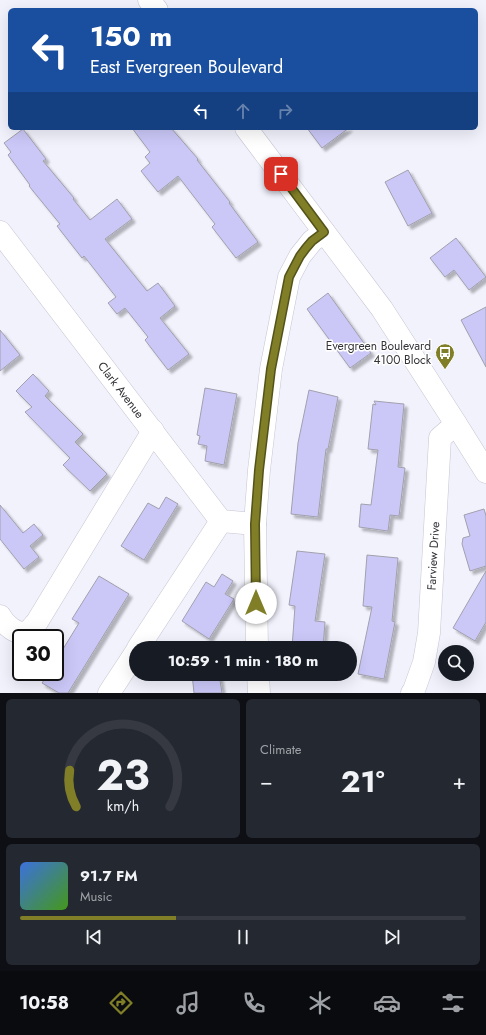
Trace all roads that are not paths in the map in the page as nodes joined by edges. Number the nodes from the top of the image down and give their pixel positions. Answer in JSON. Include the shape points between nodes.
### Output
{"nodes":[{"id":1,"x":149,"y":0,"type":"edge"},
{"id":2,"x":155,"y":8,"type":"edge"},
{"id":3,"x":248,"y":130,"type":"edge"},
{"id":4,"x":0,"y":232,"type":"edge"},
{"id":5,"x":324,"y":232,"type":"junction"},
{"id":6,"x":456,"y":424,"type":"junction"},
{"id":7,"x":153,"y":431,"type":"junction"},
{"id":8,"x":486,"y":472,"type":"edge"},
{"id":9,"x":222,"y":521,"type":"junction"},
{"id":10,"x":255,"y":524,"type":"junction"},
{"id":11,"x":0,"y":616,"type":"edge"},
{"id":12,"x":143,"y":641,"type":"edge"},
{"id":13,"x":257,"y":641,"type":"edge"},
{"id":14,"x":129,"y":663,"type":"edge"},
{"id":15,"x":258,"y":681,"type":"edge"},
{"id":16,"x":109,"y":693,"type":"edge"},
{"id":17,"x":259,"y":693,"type":"edge"},
{"id":18,"x":412,"y":693,"type":"edge"}],
"edges":[{"from":1,"to":2,"type":"street"},
{"from":3,"to":5,"type":"street"},
{"from":4,"to":7,"type":"street","name":"Clark Avenue"},
{"from":5,"to":6,"type":"street","via":[[382,309]]},
{"from":5,"to":10,"type":"street","via":[[304,251],[289,277],[271,369]]},
{"from":6,"to":8,"type":"street"},
{"from":6,"to":18,"type":"street","name":"Farview Drive","via":[[440,438],[429,633],[424,662]]},
{"from":7,"to":9,"type":"street","name":"Clark Avenue"},
{"from":7,"to":11,"type":"street","via":[[37,622],[27,632],[20,633],[11,628]]},
{"from":9,"to":10,"type":"street"},
{"from":9,"to":12,"type":"street"},
{"from":10,"to":13,"type":"street"},
{"from":14,"to":16,"type":"street"},
{"from":15,"to":17,"type":"street"}]}
